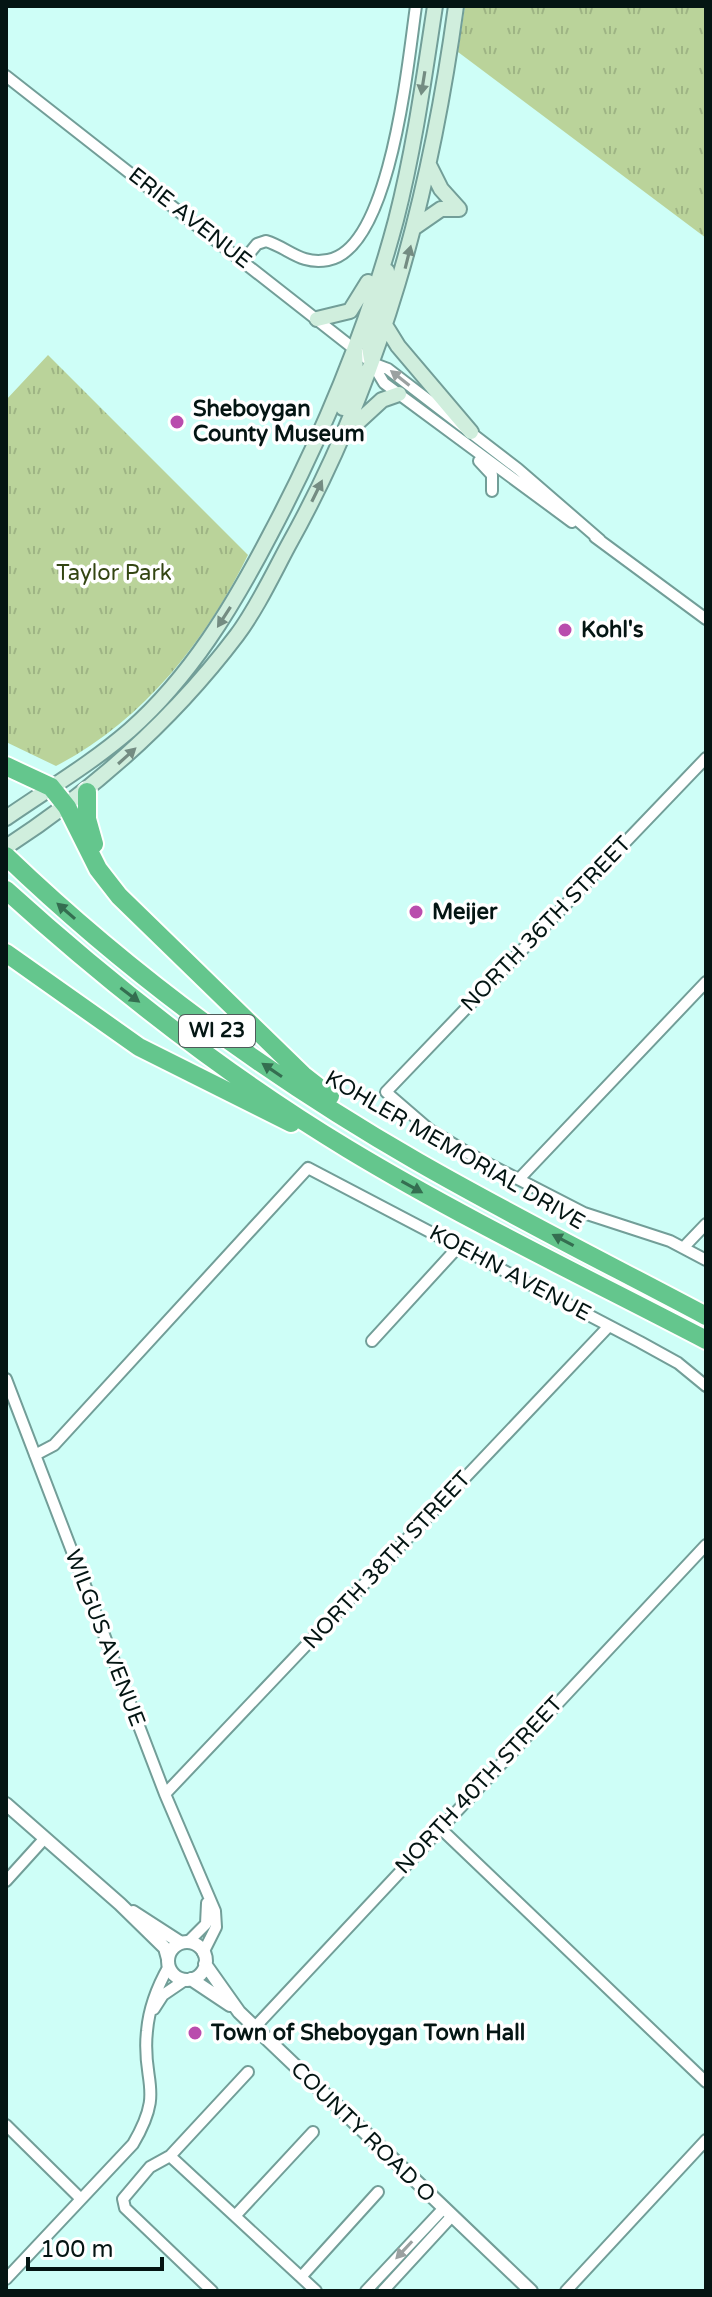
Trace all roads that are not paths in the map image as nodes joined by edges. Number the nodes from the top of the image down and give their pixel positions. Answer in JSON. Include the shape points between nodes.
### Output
{"nodes":[{"id":1,"x":416,"y":6,"type":"edge"},
{"id":2,"x":435,"y":6,"type":"edge"},
{"id":3,"x":456,"y":6,"type":"edge"},
{"id":4,"x":6,"y":76,"type":"edge"},
{"id":5,"x":429,"y":165,"type":"junction"},
{"id":6,"x":395,"y":223,"type":"junction"},
{"id":7,"x":415,"y":227,"type":"junction"},
{"id":8,"x":244,"y":260,"type":"junction"},
{"id":9,"x":317,"y":319,"type":"junction"},
{"id":10,"x":385,"y":325,"type":"junction"},
{"id":11,"x":355,"y":349,"type":"junction"},
{"id":12,"x":372,"y":363,"type":"junction"},
{"id":13,"x":399,"y":394,"type":"junction"},
{"id":14,"x":436,"y":423,"type":"junction"},
{"id":15,"x":471,"y":432,"type":"junction"},
{"id":16,"x":340,"y":440,"type":"junction"},
{"id":17,"x":492,"y":491,"type":"dead end"},
{"id":18,"x":600,"y":540,"type":"junction"},
{"id":19,"x":706,"y":619,"type":"edge"},
{"id":20,"x":706,"y":758,"type":"edge"},
{"id":21,"x":6,"y":766,"type":"edge"},
{"id":22,"x":51,"y":787,"type":"junction"},
{"id":23,"x":87,"y":792,"type":"junction"},
{"id":24,"x":67,"y":807,"type":"junction"},
{"id":25,"x":6,"y":818,"type":"edge"},
{"id":26,"x":6,"y":847,"type":"edge"},
{"id":27,"x":12,"y":862,"type":"edge"},
{"id":28,"x":6,"y":890,"type":"edge"},
{"id":29,"x":6,"y":953,"type":"edge"},
{"id":30,"x":180,"y":957,"type":"junction"},
{"id":31,"x":706,"y":982,"type":"edge"},
{"id":32,"x":345,"y":1147,"type":"junction"},
{"id":33,"x":433,"y":1170,"type":"junction"},
{"id":34,"x":519,"y":1179,"type":"junction"},
{"id":35,"x":706,"y":1224,"type":"edge"},
{"id":36,"x":459,"y":1246,"type":"junction"},
{"id":37,"x":683,"y":1248,"type":"junction"},
{"id":38,"x":706,"y":1260,"type":"edge"},
{"id":39,"x":632,"y":1276,"type":"junction"},
{"id":40,"x":706,"y":1307,"type":"edge"},
{"id":41,"x":706,"y":1316,"type":"edge"},
{"id":42,"x":609,"y":1326,"type":"junction"},
{"id":43,"x":372,"y":1341,"type":"dead end"},
{"id":44,"x":706,"y":1342,"type":"edge"},
{"id":45,"x":6,"y":1379,"type":"edge"},
{"id":46,"x":706,"y":1386,"type":"edge"},
{"id":47,"x":35,"y":1455,"type":"junction"},
{"id":48,"x":706,"y":1545,"type":"edge"},
{"id":49,"x":165,"y":1794,"type":"junction"},
{"id":50,"x":6,"y":1804,"type":"edge"},
{"id":51,"x":439,"y":1827,"type":"junction"},
{"id":52,"x":45,"y":1838,"type":"junction"},
{"id":53,"x":6,"y":1881,"type":"edge"},
{"id":54,"x":207,"y":1897,"type":"junction"},
{"id":55,"x":120,"y":1904,"type":"junction"},
{"id":56,"x":185,"y":1943,"type":"junction"},
{"id":57,"x":204,"y":1958,"type":"junction"},
{"id":58,"x":168,"y":1963,"type":"junction"},
{"id":59,"x":188,"y":1980,"type":"junction"},
{"id":60,"x":239,"y":2012,"type":"junction"},
{"id":61,"x":151,"y":2014,"type":"junction"},
{"id":62,"x":255,"y":2027,"type":"junction"},
{"id":63,"x":248,"y":2072,"type":"dead end"},
{"id":64,"x":706,"y":2082,"type":"edge"},
{"id":65,"x":6,"y":2125,"type":"edge"},
{"id":66,"x":313,"y":2132,"type":"dead end"},
{"id":67,"x":706,"y":2140,"type":"edge"},
{"id":68,"x":170,"y":2156,"type":"junction"},
{"id":69,"x":378,"y":2192,"type":"dead end"},
{"id":70,"x":80,"y":2198,"type":"junction"},
{"id":71,"x":447,"y":2213,"type":"junction"},
{"id":72,"x":235,"y":2216,"type":"junction"},
{"id":73,"x":301,"y":2277,"type":"junction"},
{"id":74,"x":6,"y":2279,"type":"edge"},
{"id":75,"x":212,"y":2291,"type":"edge"},
{"id":76,"x":316,"y":2291,"type":"edge"},
{"id":77,"x":366,"y":2291,"type":"edge"},
{"id":78,"x":383,"y":2291,"type":"edge"},
{"id":79,"x":531,"y":2291,"type":"edge"},
{"id":80,"x":566,"y":2291,"type":"edge"}],
"edges":[{"from":1,"to":8,"type":"street","via":[[384,182],[364,234],[343,255],[325,261],[302,260],[266,241]]},
{"from":2,"to":6,"type":"main road","one_way":true},
{"from":3,"to":5,"type":"main road"},
{"from":4,"to":8,"type":"street","name":"ERIE AVENUE"},
{"from":5,"to":7,"type":"main road"},
{"from":5,"to":7,"type":"main road","via":[[459,209],[441,209]]},
{"from":6,"to":9,"type":"main road","via":[[359,300],[347,313]]},
{"from":6,"to":11,"type":"main road"},
{"from":6,"to":12,"type":"main road","via":[[384,290],[368,341]]},
{"from":10,"to":7,"type":"main road","one_way":true},
{"from":8,"to":9,"type":"street","name":"ERIE AVENUE"},
{"from":9,"to":11,"type":"street","name":"ERIE AVENUE"},
{"from":10,"to":12,"type":"main road"},
{"from":10,"to":15,"type":"main road"},
{"from":11,"to":12,"type":"street","name":"ERIE AVENUE"},
{"from":11,"to":16,"type":"main road","via":[[356,372],[343,407]]},
{"from":11,"to":22,"type":"main road","one_way":true,"via":[[295,488],[219,625],[130,730]]},
{"from":12,"to":13,"type":"street","name":"ERIE AVENUE","via":[[376,375]]},
{"from":15,"to":12,"type":"street","name":"ERIE AVENUE","one_way":true,"via":[[388,369]]},
{"from":12,"to":16,"type":"main road"},
{"from":13,"to":14,"type":"street","name":"ERIE AVENUE"},
{"from":13,"to":16,"type":"main road","via":[[371,408]]},
{"from":14,"to":17,"type":"street","via":[[491,472]]},
{"from":14,"to":18,"type":"street","name":"ERIE AVENUE"},
{"from":15,"to":18,"type":"street","name":"ERIE AVENUE"},
{"from":23,"to":16,"type":"main road","one_way":true,"via":[[179,705],[244,625]]},
{"from":18,"to":19,"type":"street","name":"ERIE AVENUE"},
{"from":20,"to":34,"type":"street","name":"NORTH 36TH STREET","via":[[386,1092],[430,1130]]},
{"from":21,"to":22,"type":"highway"},
{"from":22,"to":24,"type":"highway"},
{"from":22,"to":25,"type":"main road"},
{"from":23,"to":24,"type":"main road"},
{"from":23,"to":30,"type":"highway","via":[[89,827],[103,863]]},
{"from":24,"to":26,"type":"main road"},
{"from":24,"to":30,"type":"highway","via":[[105,879]]},
{"from":33,"to":27,"type":"highway","name":"KOHLER MEMORIAL DRIVE","number":"WI 23","one_way":true,"via":[[296,1086],[197,1017]]},
{"from":28,"to":32,"type":"highway","name":"KOHLER MEMORIAL DRIVE","number":"WI 23","one_way":true,"via":[[130,996]]},
{"from":29,"to":32,"type":"highway","via":[[152,1055]]},
{"from":30,"to":33,"type":"highway","via":[[319,1088]]},
{"from":31,"to":34,"type":"street"},
{"from":32,"to":44,"type":"highway","name":"KOHLER MEMORIAL DRIVE","number":"WI 23","one_way":true},
{"from":39,"to":33,"type":"highway","name":"KOHLER MEMORIAL DRIVE","number":"WI 23","one_way":true},
{"from":34,"to":37,"type":"street","via":[[584,1213]]},
{"from":35,"to":37,"type":"street"},
{"from":36,"to":42,"type":"street","name":"KOEHN AVENUE"},
{"from":36,"to":43,"type":"street"},
{"from":36,"to":47,"type":"street","name":"KOEHN AVENUE","via":[[308,1168],[54,1445]]},
{"from":37,"to":38,"type":"street"},
{"from":39,"to":40,"type":"highway"},
{"from":39,"to":41,"type":"highway","name":"KOHLER MEMORIAL DRIVE","number":"WI 23"},
{"from":42,"to":46,"type":"street","name":"KOEHN AVENUE","via":[[678,1363]]},
{"from":42,"to":49,"type":"street","name":"NORTH 38TH STREET"},
{"from":45,"to":47,"type":"street","name":"WILGUS AVENUE"},
{"from":47,"to":49,"type":"street","name":"WILGUS AVENUE"},
{"from":48,"to":51,"type":"street","name":"NORTH 40TH STREET"},
{"from":49,"to":54,"type":"street","name":"WILGUS AVENUE"},
{"from":50,"to":52,"type":"street"},
{"from":51,"to":62,"type":"street","name":"NORTH 40TH STREET"},
{"from":51,"to":64,"type":"street"},
{"from":52,"to":53,"type":"street"},
{"from":52,"to":55,"type":"street"},
{"from":54,"to":56,"type":"street","via":[[206,1924]]},
{"from":54,"to":57,"type":"street","name":"WILGUS AVENUE","via":[[217,1923]]},
{"from":55,"to":56,"type":"street"},
{"from":55,"to":58,"type":"street","via":[[165,1948]]},
{"from":56,"to":57,"type":"street"},
{"from":56,"to":58,"type":"street","via":[[172,1949]]},
{"from":57,"to":59,"type":"street","via":[[200,1974]]},
{"from":57,"to":60,"type":"street","name":"COUNTY ROAD O"},
{"from":58,"to":59,"type":"street","via":[[175,1976]]},
{"from":58,"to":61,"type":"street"},
{"from":59,"to":60,"type":"street"},
{"from":59,"to":61,"type":"street","via":[[163,1995]]},
{"from":60,"to":62,"type":"street","name":"COUNTY ROAD O"},
{"from":61,"to":70,"type":"street","via":[[147,2032],[152,2099],[147,2121],[133,2144]]},
{"from":62,"to":71,"type":"street","name":"COUNTY ROAD O"},
{"from":63,"to":68,"type":"street"},
{"from":65,"to":70,"type":"street"},
{"from":66,"to":72,"type":"street"},
{"from":67,"to":80,"type":"street"},
{"from":68,"to":72,"type":"street"},
{"from":68,"to":75,"type":"street","via":[[150,2167],[123,2204]]},
{"from":69,"to":73,"type":"street"},
{"from":70,"to":74,"type":"street"},
{"from":71,"to":77,"type":"street","one_way":true},
{"from":71,"to":78,"type":"street"},
{"from":71,"to":79,"type":"street","name":"COUNTY ROAD O"},
{"from":72,"to":73,"type":"street"},
{"from":73,"to":76,"type":"street"}]}
